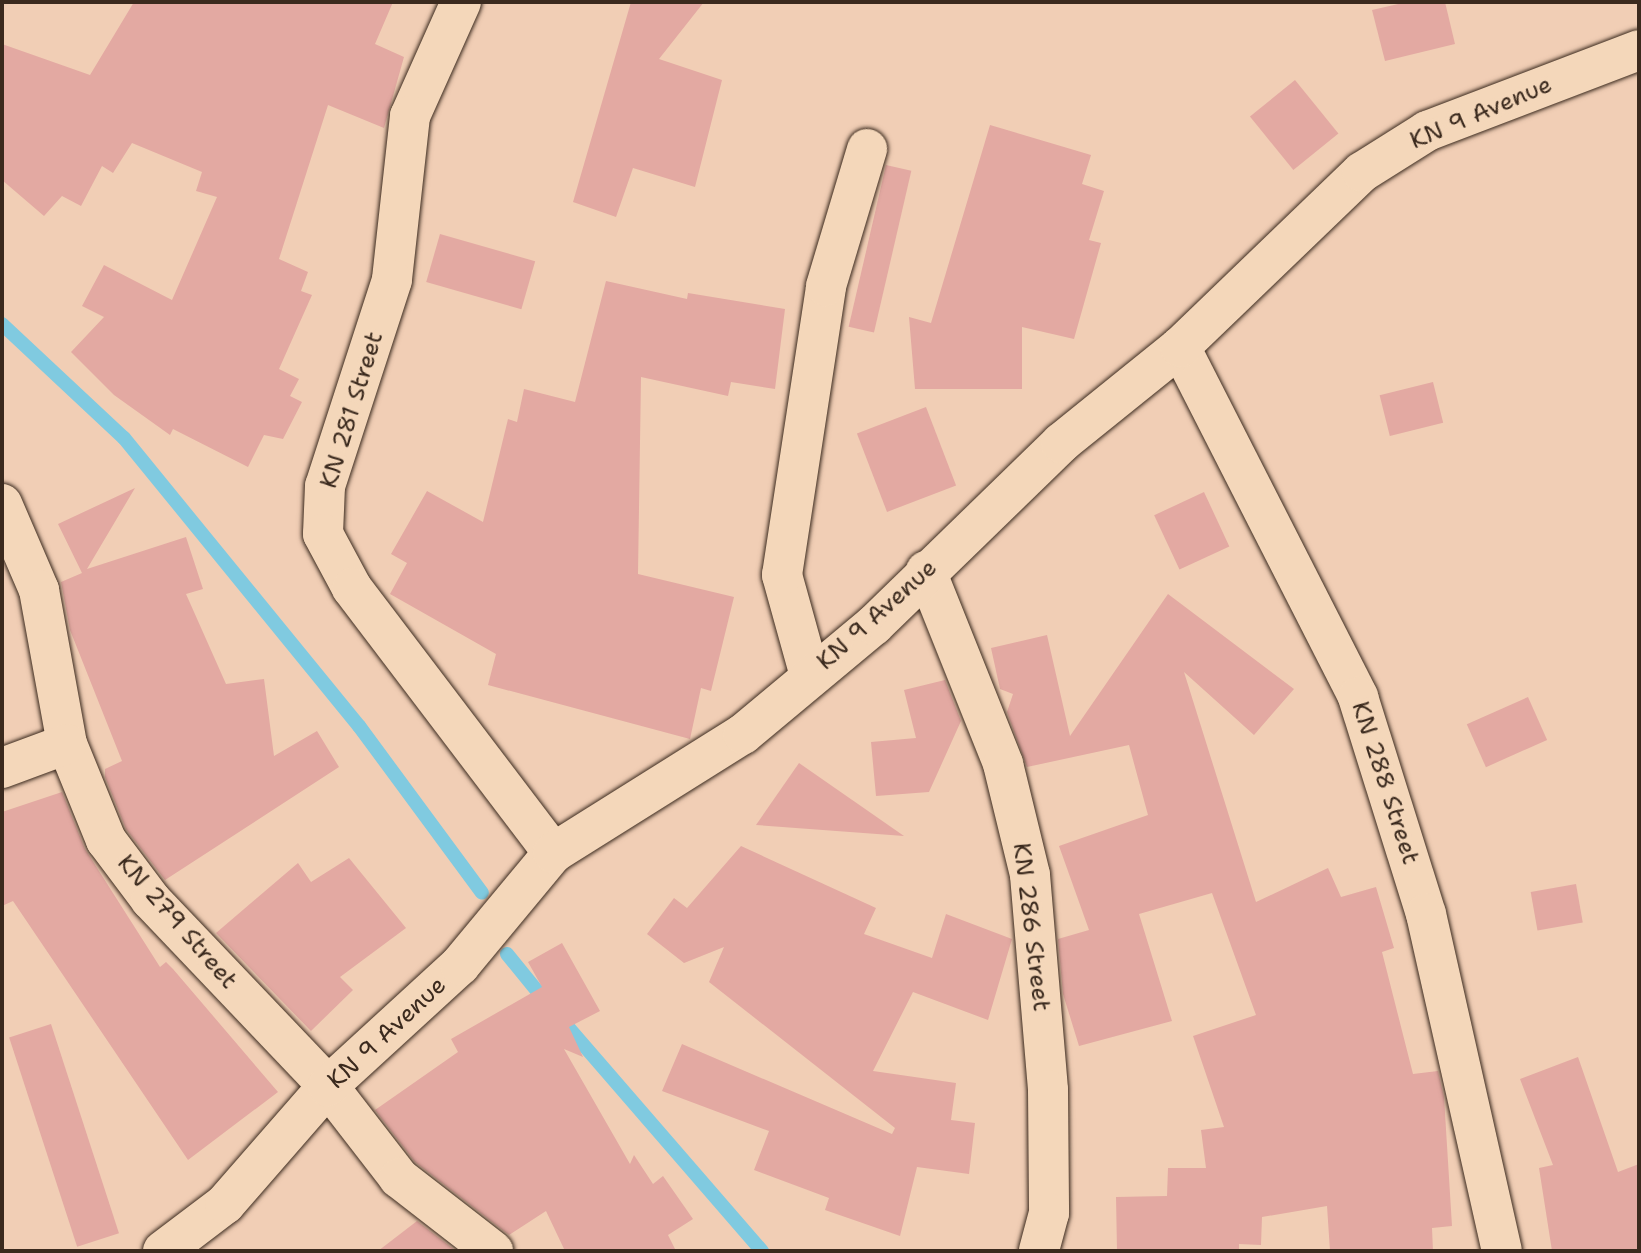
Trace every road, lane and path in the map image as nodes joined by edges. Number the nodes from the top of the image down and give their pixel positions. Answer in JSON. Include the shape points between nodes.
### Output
{"nodes":[{"id":1,"x":461,"y":2,"type":"edge"},
{"id":2,"x":1639,"y":50,"type":"edge"},
{"id":3,"x":867,"y":149,"type":"dead end"},
{"id":4,"x":1180,"y":347,"type":"junction"},
{"id":5,"x":2,"y":504,"type":"edge"},
{"id":6,"x":926,"y":571,"type":"junction"},
{"id":7,"x":810,"y":676,"type":"junction"},
{"id":8,"x":67,"y":744,"type":"junction"},
{"id":9,"x":2,"y":768,"type":"edge"},
{"id":10,"x":553,"y":853,"type":"junction"},
{"id":11,"x":328,"y":1086,"type":"junction"},
{"id":12,"x":163,"y":1251,"type":"edge"},
{"id":13,"x":493,"y":1251,"type":"edge"},
{"id":14,"x":1039,"y":1251,"type":"edge"},
{"id":15,"x":1502,"y":1251,"type":"edge"}],
"edges":[{"from":1,"to":10,"type":"street","name":"KN 281 Street","via":[[410,116],[392,280],[325,486],[323,534],[352,588]]},
{"from":2,"to":4,"type":"street","name":"KN 9 Avenue","via":[[1427,131],[1362,172]]},
{"from":3,"to":7,"type":"street","via":[[826,286],[782,575]]},
{"from":4,"to":6,"type":"street","name":"KN 9 Avenue","via":[[1061,443]]},
{"from":4,"to":15,"type":"street","name":"KN 288 Street","via":[[1358,697],[1426,914]]},
{"from":5,"to":8,"type":"street","name":"KN 279 Street","via":[[39,590]]},
{"from":6,"to":7,"type":"street","name":"KN 9 Avenue"},
{"from":6,"to":14,"type":"street","name":"KN 286 Street","via":[[1003,764],[1030,875],[1048,1090],[1049,1213]]},
{"from":7,"to":10,"type":"street","name":"KN 9 Avenue","via":[[743,734]]},
{"from":8,"to":9,"type":"street"},
{"from":8,"to":11,"type":"street","name":"KN 279 Street","via":[[106,840],[151,900]]},
{"from":10,"to":11,"type":"street","name":"KN 9 Avenue","via":[[460,965]]},
{"from":11,"to":12,"type":"street","name":"KN 9 Avenue","via":[[225,1204]]},
{"from":11,"to":13,"type":"street","name":"KN 279 Street","via":[[399,1178]]}]}
